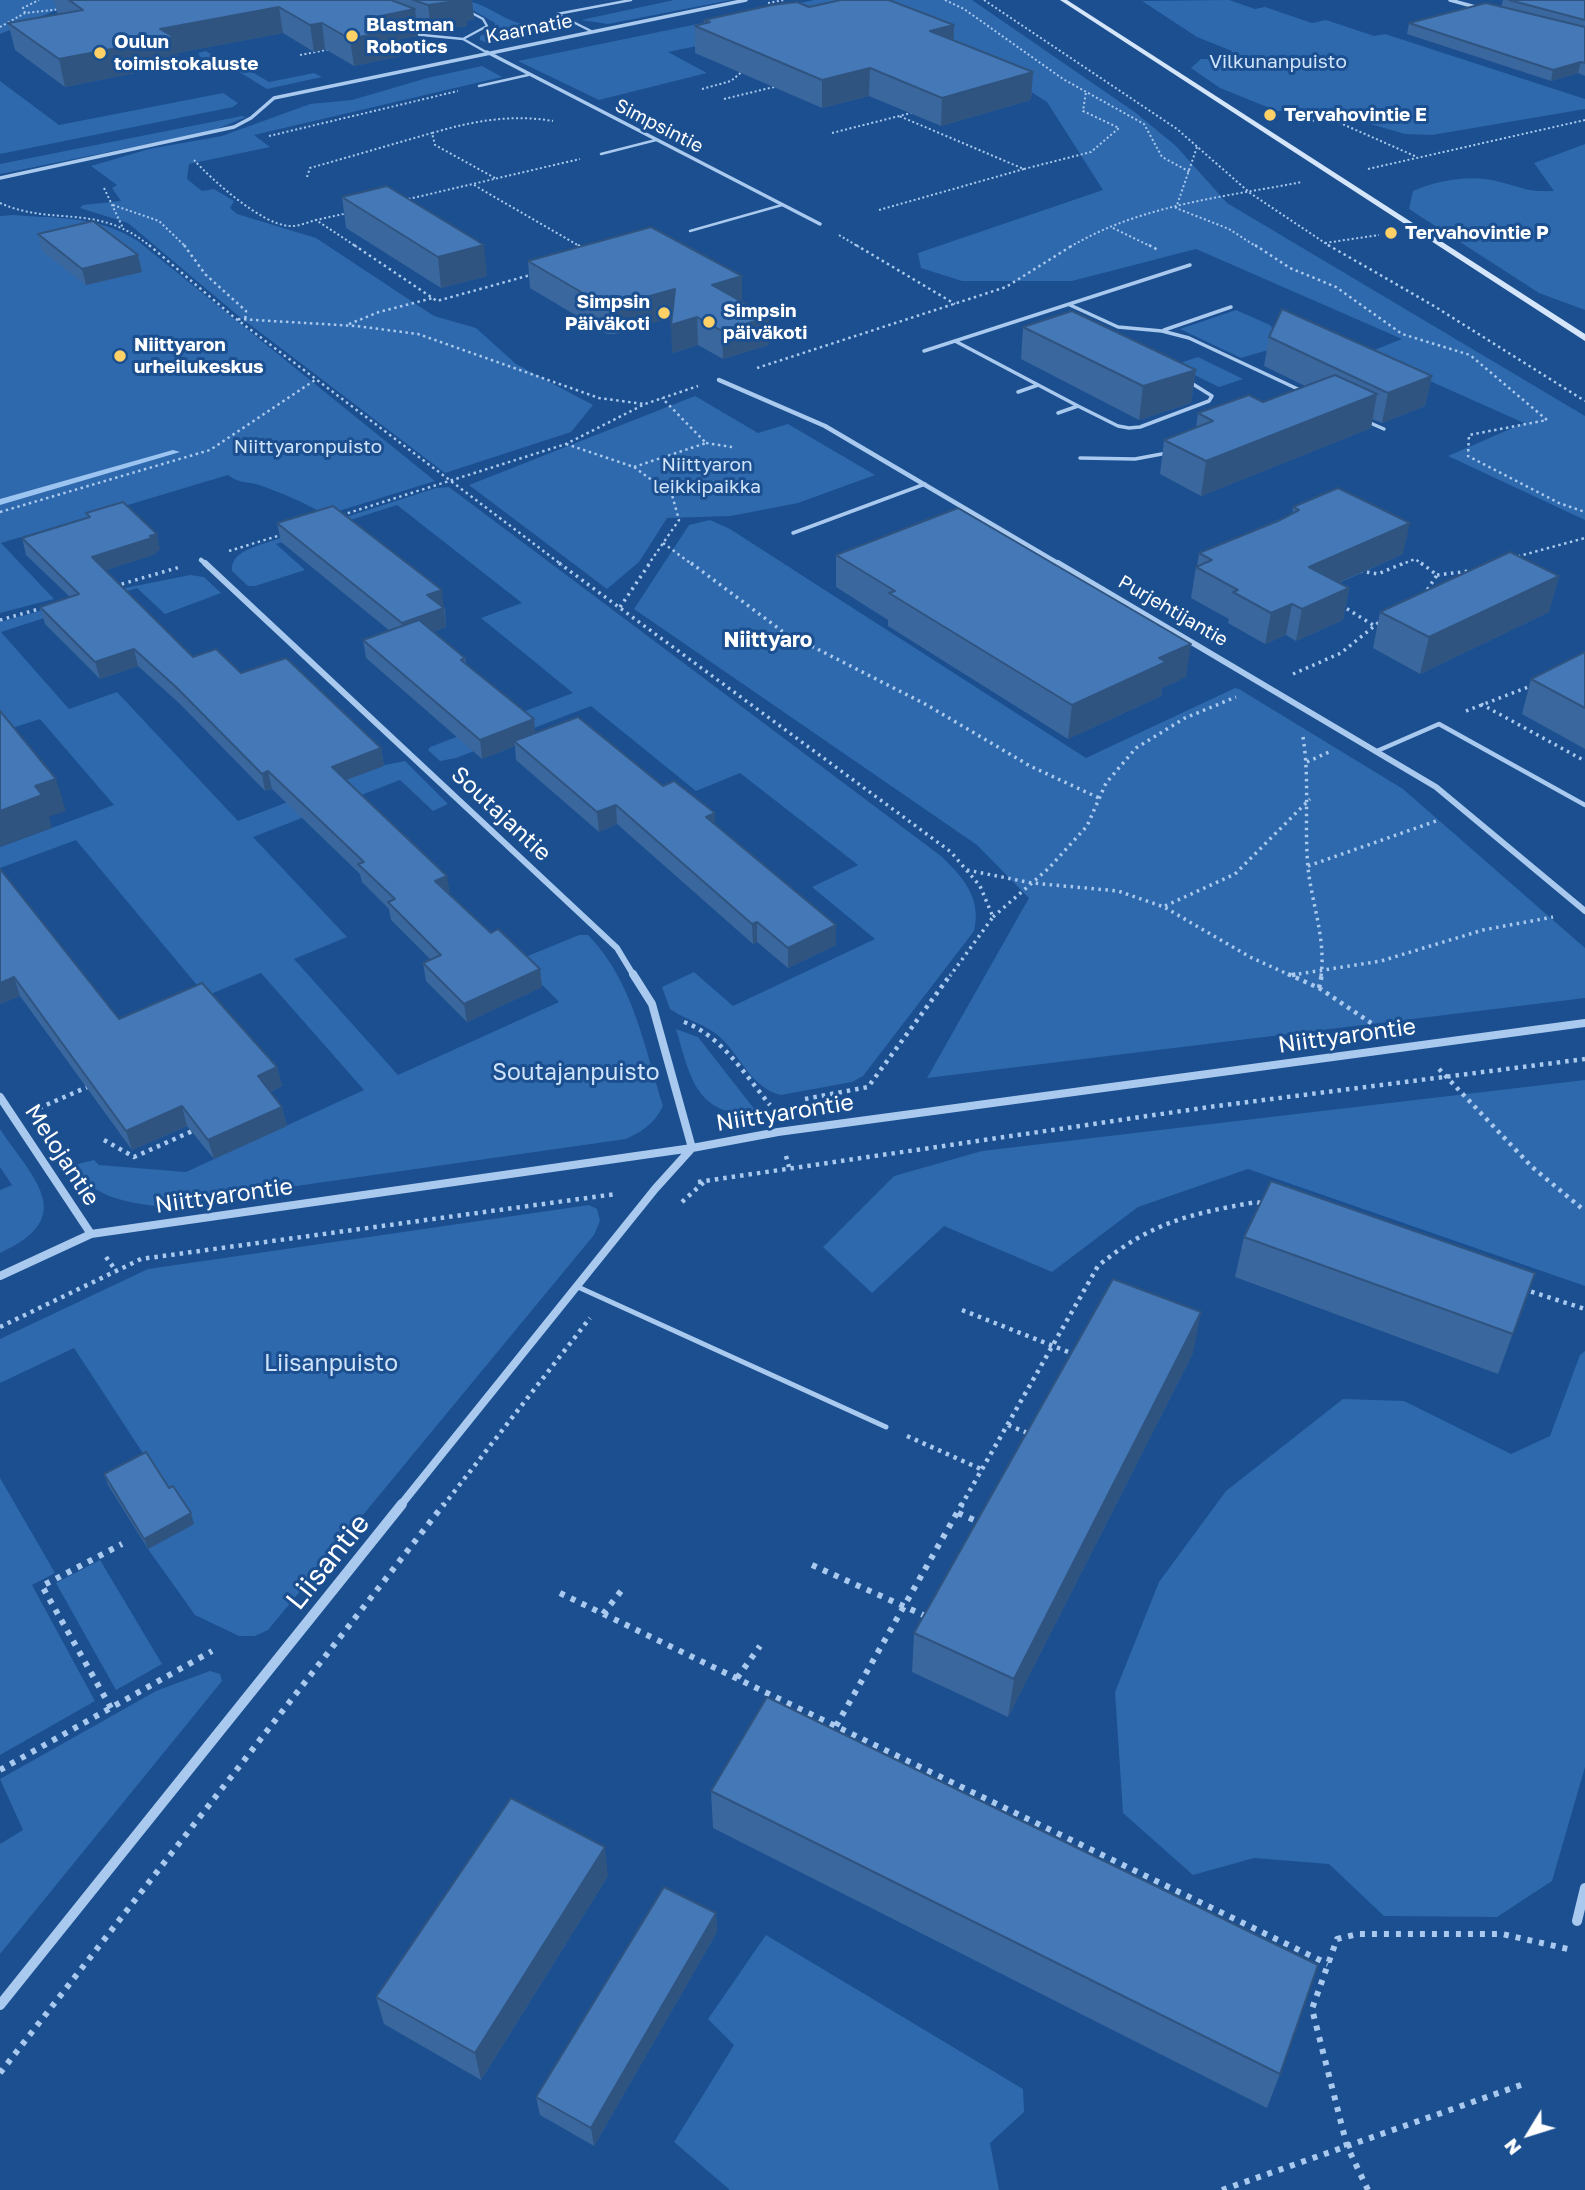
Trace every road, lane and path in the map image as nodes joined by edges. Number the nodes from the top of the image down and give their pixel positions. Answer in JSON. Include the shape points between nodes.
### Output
{"nodes":[{"id":1,"x":38,"y":0,"type":"edge"},
{"id":2,"x":631,"y":0,"type":"edge"},
{"id":3,"x":746,"y":0,"type":"edge"},
{"id":4,"x":945,"y":0,"type":"edge"},
{"id":5,"x":984,"y":0,"type":"edge"},
{"id":6,"x":1050,"y":0,"type":"edge"},
{"id":7,"x":1063,"y":0,"type":"edge"},
{"id":8,"x":1450,"y":0,"type":"edge"},
{"id":9,"x":459,"y":6,"type":"dead end"},
{"id":10,"x":1479,"y":8,"type":"edge"},
{"id":11,"x":62,"y":9,"type":"dead end"},
{"id":12,"x":25,"y":13,"type":"junction"},
{"id":13,"x":0,"y":27,"type":"edge"},
{"id":14,"x":1105,"y":28,"type":"junction"},
{"id":15,"x":592,"y":31,"type":"junction"},
{"id":16,"x":410,"y":34,"type":"dead end"},
{"id":17,"x":463,"y":39,"type":"junction"},
{"id":18,"x":337,"y":48,"type":"edge"},
{"id":19,"x":486,"y":52,"type":"junction"},
{"id":20,"x":300,"y":55,"type":"edge"},
{"id":21,"x":750,"y":65,"type":"edge"},
{"id":22,"x":528,"y":75,"type":"junction"},
{"id":23,"x":790,"y":83,"type":"edge"},
{"id":24,"x":479,"y":86,"type":"joint"},
{"id":25,"x":702,"y":89,"type":"dead end"},
{"id":26,"x":1086,"y":92,"type":"junction"},
{"id":27,"x":724,"y":99,"type":"dead end"},
{"id":28,"x":923,"y":110,"type":"edge"},
{"id":29,"x":899,"y":116,"type":"junction"},
{"id":30,"x":1283,"y":120,"type":"dead end"},
{"id":31,"x":1585,"y":120,"type":"edge"},
{"id":32,"x":553,"y":121,"type":"dead end"},
{"id":33,"x":432,"y":133,"type":"junction"},
{"id":34,"x":832,"y":133,"type":"dead end"},
{"id":35,"x":269,"y":136,"type":"dead end"},
{"id":36,"x":656,"y":140,"type":"junction"},
{"id":37,"x":1197,"y":147,"type":"junction"},
{"id":38,"x":601,"y":154,"type":"joint"},
{"id":39,"x":202,"y":156,"type":"dead end"},
{"id":40,"x":1418,"y":158,"type":"junction"},
{"id":41,"x":1024,"y":169,"type":"junction"},
{"id":42,"x":1363,"y":169,"type":"dead end"},
{"id":43,"x":1190,"y":172,"type":"junction"},
{"id":44,"x":307,"y":177,"type":"dead end"},
{"id":45,"x":0,"y":178,"type":"edge"},
{"id":46,"x":495,"y":179,"type":"junction"},
{"id":47,"x":1304,"y":182,"type":"dead end"},
{"id":48,"x":473,"y":184,"type":"junction"},
{"id":49,"x":104,"y":188,"type":"dead end"},
{"id":50,"x":1250,"y":193,"type":"junction"},
{"id":51,"x":394,"y":202,"type":"edge"},
{"id":52,"x":0,"y":203,"type":"edge"},
{"id":53,"x":113,"y":205,"type":"junction"},
{"id":54,"x":782,"y":205,"type":"junction"},
{"id":55,"x":1176,"y":208,"type":"junction"},
{"id":56,"x":879,"y":210,"type":"dead end"},
{"id":57,"x":355,"y":211,"type":"edge"},
{"id":58,"x":316,"y":220,"type":"junction"},
{"id":59,"x":820,"y":224,"type":"joint"},
{"id":60,"x":1112,"y":228,"type":"junction"},
{"id":61,"x":124,"y":229,"type":"junction"},
{"id":62,"x":690,"y":231,"type":"dead end"},
{"id":63,"x":1391,"y":233,"type":"dead end"},
{"id":64,"x":1324,"y":243,"type":"junction"},
{"id":65,"x":586,"y":250,"type":"edge"},
{"id":66,"x":1190,"y":265,"type":"joint"},
{"id":67,"x":544,"y":271,"type":"edge"},
{"id":68,"x":433,"y":298,"type":"junction"},
{"id":69,"x":955,"y":304,"type":"junction"},
{"id":70,"x":1070,"y":304,"type":"junction"},
{"id":71,"x":1536,"y":306,"type":"junction"},
{"id":72,"x":1231,"y":307,"type":"dead end"},
{"id":73,"x":235,"y":318,"type":"junction"},
{"id":74,"x":246,"y":319,"type":"junction"},
{"id":75,"x":245,"y":326,"type":"junction"},
{"id":76,"x":345,"y":326,"type":"junction"},
{"id":77,"x":1585,"y":329,"type":"edge"},
{"id":78,"x":1161,"y":331,"type":"junction"},
{"id":79,"x":1585,"y":338,"type":"edge"},
{"id":80,"x":955,"y":341,"type":"junction"},
{"id":81,"x":924,"y":351,"type":"dead end"},
{"id":82,"x":1184,"y":379,"type":"dead end"},
{"id":83,"x":315,"y":380,"type":"junction"},
{"id":84,"x":719,"y":380,"type":"junction"},
{"id":85,"x":1038,"y":385,"type":"junction"},
{"id":86,"x":1018,"y":392,"type":"dead end"},
{"id":87,"x":1306,"y":393,"type":"edge"},
{"id":88,"x":662,"y":398,"type":"junction"},
{"id":89,"x":1585,"y":401,"type":"edge"},
{"id":90,"x":645,"y":404,"type":"junction"},
{"id":91,"x":1078,"y":406,"type":"junction"},
{"id":92,"x":1058,"y":413,"type":"dead end"},
{"id":93,"x":1362,"y":419,"type":"edge"},
{"id":94,"x":1384,"y":429,"type":"dead end"},
{"id":95,"x":706,"y":443,"type":"junction"},
{"id":96,"x":566,"y":444,"type":"junction"},
{"id":97,"x":732,"y":447,"type":"dead end"},
{"id":98,"x":1178,"y":449,"type":"edge"},
{"id":99,"x":1080,"y":458,"type":"dead end"},
{"id":100,"x":634,"y":467,"type":"junction"},
{"id":101,"x":449,"y":482,"type":"junction"},
{"id":102,"x":925,"y":484,"type":"junction"},
{"id":103,"x":0,"y":512,"type":"edge"},
{"id":104,"x":1585,"y":512,"type":"edge"},
{"id":105,"x":335,"y":517,"type":"edge"},
{"id":106,"x":286,"y":533,"type":"edge"},
{"id":107,"x":793,"y":533,"type":"dead end"},
{"id":108,"x":1585,"y":538,"type":"edge"},
{"id":109,"x":663,"y":543,"type":"junction"},
{"id":110,"x":201,"y":561,"type":"junction"},
{"id":111,"x":1503,"y":562,"type":"edge"},
{"id":112,"x":1351,"y":569,"type":"edge"},
{"id":113,"x":1482,"y":569,"type":"edge"},
{"id":114,"x":1437,"y":575,"type":"junction"},
{"id":115,"x":113,"y":587,"type":"edge"},
{"id":116,"x":1423,"y":597,"type":"edge"},
{"id":117,"x":1338,"y":602,"type":"edge"},
{"id":118,"x":50,"y":606,"type":"edge"},
{"id":119,"x":620,"y":607,"type":"junction"},
{"id":120,"x":1393,"y":613,"type":"edge"},
{"id":121,"x":0,"y":620,"type":"edge"},
{"id":122,"x":1373,"y":625,"type":"junction"},
{"id":123,"x":1539,"y":683,"type":"edge"},
{"id":124,"x":1268,"y":685,"type":"junction"},
{"id":125,"x":1296,"y":702,"type":"junction"},
{"id":126,"x":1480,"y":704,"type":"junction"},
{"id":127,"x":1439,"y":724,"type":"junction"},
{"id":128,"x":1377,"y":751,"type":"junction"},
{"id":129,"x":1585,"y":761,"type":"edge"},
{"id":130,"x":1099,"y":798,"type":"junction"},
{"id":131,"x":1310,"y":799,"type":"junction"},
{"id":132,"x":1585,"y":805,"type":"edge"},
{"id":133,"x":1466,"y":812,"type":"junction"},
{"id":134,"x":1308,"y":866,"type":"junction"},
{"id":135,"x":966,"y":869,"type":"junction"},
{"id":136,"x":1032,"y":883,"type":"junction"},
{"id":137,"x":1164,"y":906,"type":"junction"},
{"id":138,"x":1585,"y":911,"type":"edge"},
{"id":139,"x":993,"y":917,"type":"junction"},
{"id":140,"x":1325,"y":968,"type":"junction"},
{"id":141,"x":1290,"y":975,"type":"junction"},
{"id":142,"x":1319,"y":988,"type":"junction"},
{"id":143,"x":655,"y":1017,"type":"junction"},
{"id":144,"x":1585,"y":1023,"type":"edge"},
{"id":145,"x":1408,"y":1048,"type":"junction"},
{"id":146,"x":1585,"y":1059,"type":"edge"},
{"id":147,"x":1449,"y":1076,"type":"junction"},
{"id":148,"x":102,"y":1081,"type":"edge"},
{"id":149,"x":0,"y":1097,"type":"edge"},
{"id":150,"x":795,"y":1101,"type":"dead end"},
{"id":151,"x":782,"y":1103,"type":"dead end"},
{"id":152,"x":15,"y":1119,"type":"junction"},
{"id":153,"x":202,"y":1126,"type":"edge"},
{"id":154,"x":778,"y":1132,"type":"junction"},
{"id":155,"x":104,"y":1140,"type":"dead end"},
{"id":156,"x":692,"y":1148,"type":"junction"},
{"id":157,"x":789,"y":1167,"type":"junction"},
{"id":158,"x":706,"y":1181,"type":"junction"},
{"id":159,"x":655,"y":1189,"type":"junction"},
{"id":160,"x":1269,"y":1206,"type":"edge"},
{"id":161,"x":677,"y":1207,"type":"dead end"},
{"id":162,"x":1585,"y":1210,"type":"edge"},
{"id":163,"x":91,"y":1234,"type":"junction"},
{"id":164,"x":0,"y":1276,"type":"edge"},
{"id":165,"x":578,"y":1287,"type":"junction"},
{"id":166,"x":1521,"y":1288,"type":"edge"},
{"id":167,"x":604,"y":1301,"type":"junction"},
{"id":168,"x":1585,"y":1309,"type":"edge"},
{"id":169,"x":962,"y":1310,"type":"dead end"},
{"id":170,"x":0,"y":1326,"type":"edge"},
{"id":171,"x":1052,"y":1346,"type":"junction"},
{"id":172,"x":1085,"y":1359,"type":"edge"},
{"id":173,"x":1007,"y":1425,"type":"junction"},
{"id":174,"x":886,"y":1427,"type":"joint"},
{"id":175,"x":1041,"y":1438,"type":"edge"},
{"id":176,"x":983,"y":1470,"type":"junction"},
{"id":177,"x":958,"y":1513,"type":"junction"},
{"id":178,"x":991,"y":1528,"type":"edge"},
{"id":179,"x":122,"y":1544,"type":"dead end"},
{"id":180,"x":812,"y":1565,"type":"dead end"},
{"id":181,"x":625,"y":1586,"type":"dead end"},
{"id":182,"x":560,"y":1593,"type":"dead end"},
{"id":183,"x":905,"y":1607,"type":"junction"},
{"id":184,"x":603,"y":1614,"type":"junction"},
{"id":185,"x":939,"y":1622,"type":"edge"},
{"id":186,"x":760,"y":1646,"type":"dead end"},
{"id":187,"x":212,"y":1650,"type":"dead end"},
{"id":188,"x":737,"y":1678,"type":"junction"},
{"id":189,"x":111,"y":1708,"type":"junction"},
{"id":190,"x":839,"y":1728,"type":"junction"},
{"id":191,"x":836,"y":1740,"type":"edge"},
{"id":192,"x":0,"y":1770,"type":"edge"},
{"id":193,"x":964,"y":1788,"type":"junction"},
{"id":194,"x":958,"y":1800,"type":"edge"},
{"id":195,"x":1091,"y":1850,"type":"junction"},
{"id":196,"x":1085,"y":1862,"type":"edge"},
{"id":197,"x":1585,"y":1888,"type":"edge"},
{"id":198,"x":1222,"y":1913,"type":"junction"},
{"id":199,"x":1577,"y":1921,"type":"dead end"},
{"id":200,"x":1217,"y":1926,"type":"edge"},
{"id":201,"x":1567,"y":1950,"type":"dead end"},
{"id":202,"x":1328,"y":1964,"type":"junction"},
{"id":203,"x":0,"y":2005,"type":"edge"},
{"id":204,"x":0,"y":2073,"type":"edge"},
{"id":205,"x":1521,"y":2085,"type":"dead end"},
{"id":206,"x":1347,"y":2146,"type":"junction"},
{"id":207,"x":1222,"y":2190,"type":"edge"},
{"id":208,"x":1368,"y":2190,"type":"edge"}],
"edges":[{"from":1,"to":12,"type":"path","via":[[23,8]]},
{"from":2,"to":15,"type":"lane","via":[[557,15]]},
{"from":3,"to":15,"type":"street","name":"Kaarnatie"},
{"from":4,"to":26,"type":"path"},
{"from":5,"to":37,"type":"path"},
{"from":6,"to":14,"type":"main road"},
{"from":7,"to":14,"type":"main road"},
{"from":8,"to":10,"type":"street"},
{"from":9,"to":17,"type":"lane","via":[[487,26]]},
{"from":11,"to":12,"type":"path"},
{"from":12,"to":13,"type":"path"},
{"from":14,"to":71,"type":"main road"},
{"from":15,"to":19,"type":"street","name":"Kaarnatie"},
{"from":16,"to":17,"type":"lane"},
{"from":17,"to":19,"type":"lane"},
{"from":18,"to":20,"type":"path"},
{"from":19,"to":22,"type":"street","name":"Simpsintie"},
{"from":19,"to":45,"type":"street","name":"Kaarnatie","via":[[274,97],[254,119],[234,127]]},
{"from":21,"to":25,"type":"path","via":[[731,81]]},
{"from":22,"to":24,"type":"lane"},
{"from":22,"to":36,"type":"street","name":"Simpsintie"},
{"from":23,"to":27,"type":"path"},
{"from":24,"to":35,"type":"path"},
{"from":26,"to":41,"type":"path","via":[[1083,111],[1119,128],[1091,152]]},
{"from":26,"to":43,"type":"path","via":[[1144,124],[1162,157]]},
{"from":28,"to":29,"type":"path"},
{"from":29,"to":34,"type":"path"},
{"from":29,"to":41,"type":"path"},
{"from":30,"to":40,"type":"path","via":[[1340,123]]},
{"from":31,"to":40,"type":"path"},
{"from":32,"to":33,"type":"path","via":[[522,115],[478,119]]},
{"from":33,"to":44,"type":"path","via":[[310,168]]},
{"from":33,"to":46,"type":"path","via":[[435,145]]},
{"from":36,"to":38,"type":"lane"},
{"from":36,"to":54,"type":"street","name":"Simpsintie"},
{"from":37,"to":43,"type":"path"},
{"from":37,"to":50,"type":"path"},
{"from":38,"to":46,"type":"path"},
{"from":39,"to":58,"type":"path","via":[[193,160],[270,220],[287,226]]},
{"from":40,"to":42,"type":"path"},
{"from":41,"to":56,"type":"path"},
{"from":43,"to":55,"type":"path"},
{"from":46,"to":48,"type":"path"},
{"from":47,"to":50,"type":"path"},
{"from":48,"to":51,"type":"path"},
{"from":48,"to":65,"type":"path"},
{"from":49,"to":53,"type":"path"},
{"from":50,"to":55,"type":"path"},
{"from":50,"to":64,"type":"path"},
{"from":52,"to":61,"type":"path","via":[[19,212],[86,216]]},
{"from":53,"to":61,"type":"path"},
{"from":53,"to":74,"type":"path","via":[[159,222],[246,311]]},
{"from":54,"to":59,"type":"street","name":"Simpsintie"},
{"from":54,"to":62,"type":"lane"},
{"from":55,"to":60,"type":"path"},
{"from":55,"to":104,"type":"path","via":[[1229,229],[1290,268],[1336,287],[1402,334],[1470,355],[1547,420],[1469,435],[1468,456]]},
{"from":57,"to":58,"type":"path"},
{"from":58,"to":68,"type":"path"},
{"from":59,"to":69,"type":"path"},
{"from":60,"to":66,"type":"path"},
{"from":60,"to":69,"type":"path","via":[[1090,236],[1006,287]]},
{"from":61,"to":73,"type":"path"},
{"from":63,"to":64,"type":"path"},
{"from":64,"to":89,"type":"path"},
{"from":66,"to":70,"type":"lane"},
{"from":67,"to":68,"type":"path","via":[[438,301]]},
{"from":68,"to":76,"type":"path"},
{"from":69,"to":84,"type":"path"},
{"from":70,"to":78,"type":"lane","via":[[1118,327]]},
{"from":70,"to":80,"type":"lane"},
{"from":71,"to":77,"type":"main road"},
{"from":71,"to":79,"type":"main road"},
{"from":72,"to":78,"type":"lane"},
{"from":73,"to":74,"type":"path"},
{"from":73,"to":75,"type":"path"},
{"from":74,"to":75,"type":"path"},
{"from":74,"to":76,"type":"path"},
{"from":75,"to":83,"type":"path"},
{"from":76,"to":90,"type":"path","via":[[418,334],[599,398]]},
{"from":78,"to":87,"type":"lane","via":[[1189,338]]},
{"from":80,"to":81,"type":"lane"},
{"from":80,"to":85,"type":"lane"},
{"from":82,"to":91,"type":"lane","via":[[1207,390],[1212,396],[1209,401],[1140,427],[1118,426]]},
{"from":83,"to":101,"type":"path"},
{"from":83,"to":103,"type":"path","via":[[210,450]]},
{"from":84,"to":88,"type":"path"},
{"from":84,"to":102,"type":"street","name":"Purjehtijantie","via":[[825,426]]},
{"from":85,"to":86,"type":"lane"},
{"from":85,"to":91,"type":"lane"},
{"from":88,"to":90,"type":"path"},
{"from":88,"to":95,"type":"path"},
{"from":90,"to":96,"type":"path"},
{"from":91,"to":92,"type":"lane"},
{"from":93,"to":94,"type":"lane"},
{"from":95,"to":97,"type":"path"},
{"from":95,"to":100,"type":"path"},
{"from":96,"to":100,"type":"path"},
{"from":96,"to":101,"type":"path"},
{"from":98,"to":99,"type":"lane","via":[[1154,457]]},
{"from":100,"to":109,"type":"path","via":[[672,495],[679,520]]},
{"from":101,"to":105,"type":"path"},
{"from":101,"to":119,"type":"path"},
{"from":102,"to":107,"type":"lane"},
{"from":102,"to":124,"type":"street","name":"Purjehtijantie"},
{"from":106,"to":110,"type":"path"},
{"from":108,"to":111,"type":"path"},
{"from":109,"to":119,"type":"path"},
{"from":109,"to":130,"type":"path","via":[[782,631],[927,705],[1030,766]]},
{"from":110,"to":115,"type":"path"},
{"from":110,"to":143,"type":"street","name":"Soutajantie","via":[[617,948],[641,984]]},
{"from":112,"to":114,"type":"path","via":[[1378,574],[1415,559]]},
{"from":113,"to":114,"type":"path"},
{"from":114,"to":116,"type":"path"},
{"from":117,"to":122,"type":"path"},
{"from":118,"to":121,"type":"path"},
{"from":119,"to":135,"type":"path","via":[[951,852]]},
{"from":120,"to":122,"type":"path"},
{"from":122,"to":124,"type":"path","via":[[1340,653]]},
{"from":123,"to":126,"type":"path"},
{"from":124,"to":125,"type":"street","name":"Purjehtijantie"},
{"from":124,"to":130,"type":"path","via":[[1185,718],[1136,748]]},
{"from":125,"to":128,"type":"street","name":"Purjehtijantie"},
{"from":125,"to":131,"type":"path"},
{"from":126,"to":127,"type":"path"},
{"from":126,"to":129,"type":"path"},
{"from":127,"to":128,"type":"lane"},
{"from":127,"to":132,"type":"lane"},
{"from":128,"to":133,"type":"street","name":"Purjehtijantie","via":[[1436,787]]},
{"from":130,"to":136,"type":"path","via":[[1087,826]]},
{"from":131,"to":134,"type":"path"},
{"from":131,"to":137,"type":"path","via":[[1235,874]]},
{"from":133,"to":134,"type":"path"},
{"from":133,"to":138,"type":"street","name":"Purjehtijantie"},
{"from":134,"to":140,"type":"path"},
{"from":135,"to":136,"type":"path"},
{"from":135,"to":139,"type":"path","via":[[980,886]]},
{"from":136,"to":137,"type":"path","via":[[1118,891]]},
{"from":136,"to":139,"type":"path"},
{"from":137,"to":141,"type":"path"},
{"from":138,"to":140,"type":"path","via":[[1483,930],[1381,961]]},
{"from":139,"to":150,"type":"path","via":[[868,1087]]},
{"from":140,"to":141,"type":"path"},
{"from":140,"to":142,"type":"path"},
{"from":141,"to":142,"type":"path"},
{"from":142,"to":145,"type":"path"},
{"from":143,"to":151,"type":"path","via":[[690,1024],[720,1046],[770,1105]]},
{"from":143,"to":156,"type":"street","name":"Soutajantie"},
{"from":144,"to":145,"type":"street","name":"Niittyarontie"},
{"from":145,"to":147,"type":"path"},
{"from":145,"to":154,"type":"street","name":"Niittyarontie"},
{"from":146,"to":147,"type":"path"},
{"from":147,"to":157,"type":"path"},
{"from":147,"to":162,"type":"path","via":[[1532,1167]]},
{"from":148,"to":152,"type":"path"},
{"from":149,"to":152,"type":"street","name":"Melojantie"},
{"from":152,"to":163,"type":"street","name":"Melojantie"},
{"from":153,"to":155,"type":"path","via":[[134,1157]]},
{"from":154,"to":156,"type":"street","name":"Niittyarontie"},
{"from":154,"to":157,"type":"path"},
{"from":156,"to":159,"type":"street","name":"Liisantie"},
{"from":156,"to":163,"type":"street","name":"Niittyarontie"},
{"from":157,"to":158,"type":"path"},
{"from":158,"to":159,"type":"path"},
{"from":158,"to":161,"type":"path"},
{"from":159,"to":165,"type":"street","name":"Liisantie"},
{"from":159,"to":170,"type":"path","via":[[141,1259]]},
{"from":160,"to":171,"type":"path","via":[[1256,1202],[1186,1214],[1126,1243],[1098,1266]]},
{"from":163,"to":164,"type":"street","name":"Niittyarontie"},
{"from":165,"to":167,"type":"lane"},
{"from":165,"to":203,"type":"street","name":"Liisantie"},
{"from":166,"to":168,"type":"path"},
{"from":167,"to":174,"type":"lane"},
{"from":167,"to":204,"type":"path"},
{"from":169,"to":171,"type":"path"},
{"from":171,"to":172,"type":"path"},
{"from":171,"to":173,"type":"path"},
{"from":173,"to":175,"type":"path"},
{"from":173,"to":176,"type":"path"},
{"from":174,"to":176,"type":"path"},
{"from":176,"to":177,"type":"path"},
{"from":177,"to":178,"type":"path"},
{"from":177,"to":183,"type":"path"},
{"from":179,"to":189,"type":"path","via":[[42,1586]]},
{"from":180,"to":183,"type":"path"},
{"from":181,"to":184,"type":"path"},
{"from":182,"to":184,"type":"path"},
{"from":183,"to":185,"type":"path"},
{"from":183,"to":190,"type":"path"},
{"from":184,"to":188,"type":"path"},
{"from":186,"to":188,"type":"path"},
{"from":187,"to":189,"type":"path"},
{"from":188,"to":190,"type":"path"},
{"from":189,"to":192,"type":"path"},
{"from":190,"to":191,"type":"path"},
{"from":190,"to":193,"type":"path"},
{"from":193,"to":194,"type":"path"},
{"from":193,"to":195,"type":"path"},
{"from":195,"to":196,"type":"path"},
{"from":195,"to":198,"type":"path"},
{"from":197,"to":199,"type":"street"},
{"from":198,"to":200,"type":"path"},
{"from":198,"to":202,"type":"path"},
{"from":201,"to":202,"type":"path","via":[[1502,1934],[1358,1934],[1337,1939]]},
{"from":202,"to":206,"type":"path","via":[[1312,2009]]},
{"from":205,"to":206,"type":"path"},
{"from":206,"to":207,"type":"path"},
{"from":206,"to":208,"type":"path"}]}
